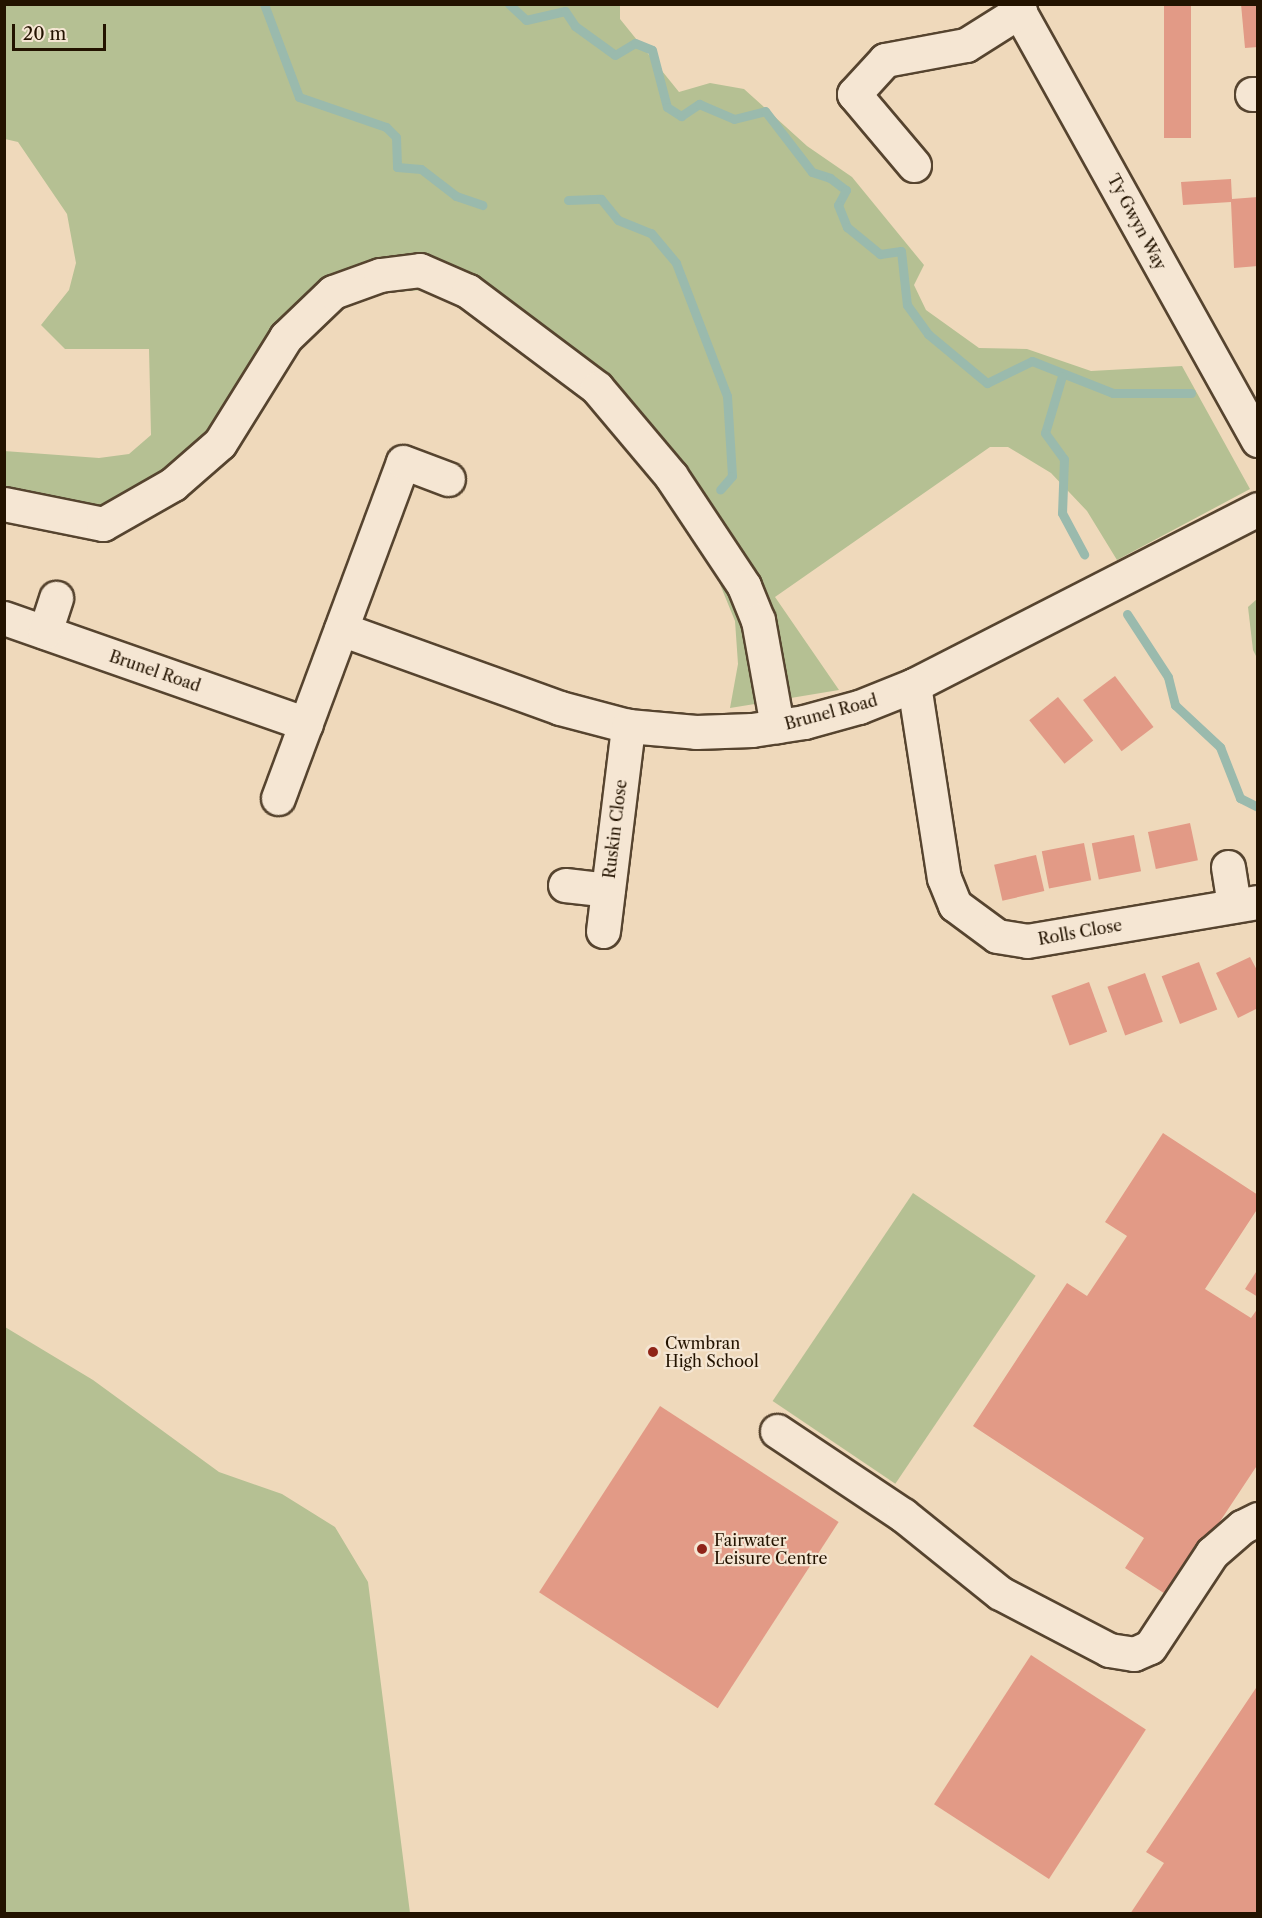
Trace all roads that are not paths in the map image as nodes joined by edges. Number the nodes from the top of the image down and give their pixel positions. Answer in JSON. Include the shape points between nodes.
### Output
{"nodes":[{"id":1,"x":1017,"y":8,"type":"edge"},
{"id":2,"x":914,"y":165,"type":"dead end"},
{"id":3,"x":1257,"y":440,"type":"edge"},
{"id":4,"x":447,"y":479,"type":"dead end"},
{"id":5,"x":4,"y":504,"type":"edge"},
{"id":6,"x":1257,"y":509,"type":"edge"},
{"id":7,"x":56,"y":598,"type":"dead end"},
{"id":8,"x":4,"y":618,"type":"edge"},
{"id":9,"x":341,"y":629,"type":"junction"},
{"id":10,"x":45,"y":632,"type":"junction"},
{"id":11,"x":914,"y":685,"type":"junction"},
{"id":12,"x":306,"y":724,"type":"junction"},
{"id":13,"x":628,"y":726,"type":"junction"},
{"id":14,"x":777,"y":726,"type":"junction"},
{"id":15,"x":278,"y":798,"type":"dead end"},
{"id":16,"x":1228,"y":867,"type":"dead end"},
{"id":17,"x":565,"y":885,"type":"dead end"},
{"id":18,"x":608,"y":890,"type":"junction"},
{"id":19,"x":1246,"y":904,"type":"edge"},
{"id":20,"x":603,"y":931,"type":"dead end"},
{"id":21,"x":777,"y":1431,"type":"dead end"},
{"id":22,"x":1257,"y":1519,"type":"edge"}],
"edges":[{"from":1,"to":2,"type":"street","via":[[966,45],[885,60],[854,94]]},
{"from":1,"to":3,"type":"street","name":"Ty Gwyn Way"},
{"from":4,"to":9,"type":"street","via":[[404,462]]},
{"from":5,"to":14,"type":"street","via":[[103,524],[173,484],[220,443],[286,338],[333,292],[380,275],[420,270],[468,291],[597,388],[671,476],[744,586],[758,620]]},
{"from":6,"to":11,"type":"street","name":"Brunel Road"},
{"from":7,"to":10,"type":"street"},
{"from":8,"to":10,"type":"street","name":"Brunel Road"},
{"from":9,"to":12,"type":"street"},
{"from":9,"to":13,"type":"street","name":"Brunel Road","via":[[560,708]]},
{"from":10,"to":12,"type":"street","name":"Brunel Road"},
{"from":11,"to":14,"type":"street","name":"Brunel Road","via":[[859,707]]},
{"from":11,"to":19,"type":"street","name":"Rolls Close","via":[[944,878],[956,904],[997,936],[1027,941]]},
{"from":12,"to":15,"type":"street"},
{"from":13,"to":14,"type":"street","name":"Brunel Road","via":[[696,732]]},
{"from":13,"to":18,"type":"street","name":"Ruskin Close"},
{"from":16,"to":19,"type":"street"},
{"from":17,"to":18,"type":"street"},
{"from":18,"to":20,"type":"street","name":"Ruskin Close"},
{"from":21,"to":22,"type":"street","via":[[903,1515],[1000,1593],[1043,1612],[1109,1650],[1134,1654],[1150,1647],[1212,1553]]}]}
